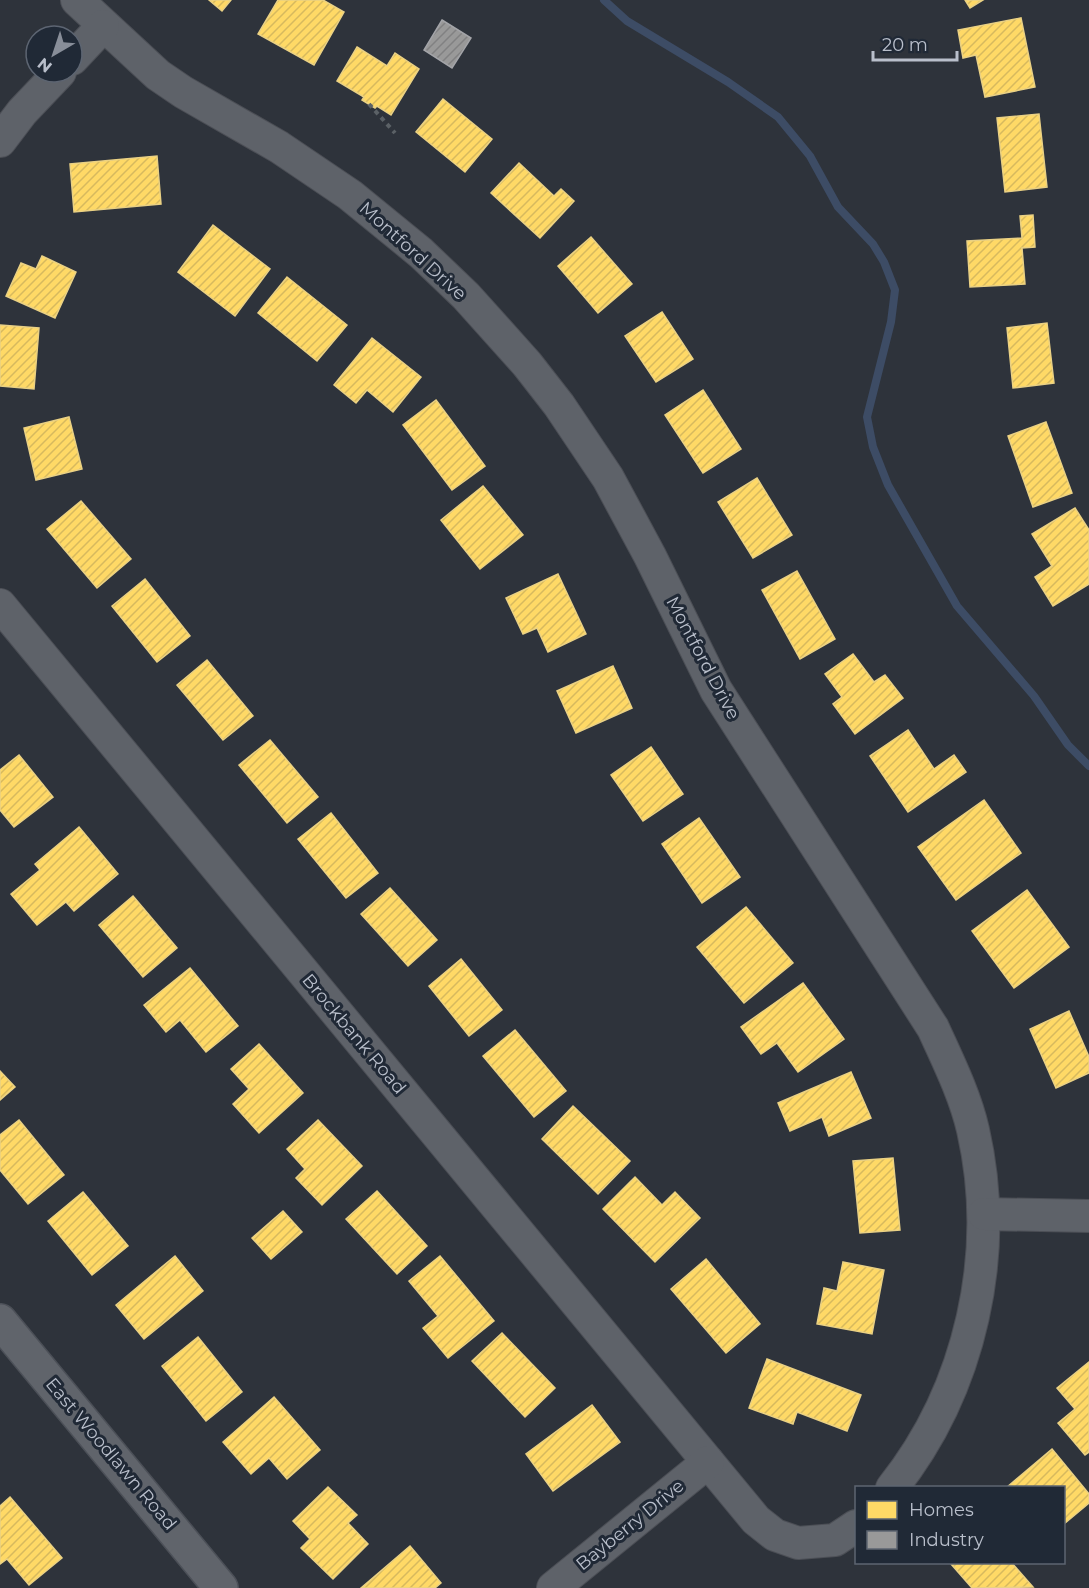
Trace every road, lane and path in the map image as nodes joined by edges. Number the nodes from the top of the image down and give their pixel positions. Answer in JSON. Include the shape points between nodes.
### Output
{"nodes":[{"id":1,"x":77,"y":0,"type":"edge"},
{"id":2,"x":104,"y":26,"type":"junction"},
{"id":3,"x":84,"y":47,"type":"edge"},
{"id":4,"x":48,"y":84,"type":"edge"},
{"id":5,"x":369,"y":104,"type":"dead end"},
{"id":6,"x":395,"y":133,"type":"dead end"},
{"id":7,"x":0,"y":141,"type":"edge"},
{"id":8,"x":0,"y":605,"type":"edge"},
{"id":9,"x":984,"y":1214,"type":"junction"},
{"id":10,"x":1089,"y":1216,"type":"edge"},
{"id":11,"x":0,"y":1321,"type":"edge"},
{"id":12,"x":708,"y":1462,"type":"junction"},
{"id":13,"x":894,"y":1486,"type":"edge"},
{"id":14,"x":855,"y":1527,"type":"edge"},
{"id":15,"x":221,"y":1588,"type":"edge"},
{"id":16,"x":553,"y":1588,"type":"edge"}],
"edges":[{"from":1,"to":2,"type":"street","name":"Montford Drive"},
{"from":2,"to":3,"type":"street"},
{"from":2,"to":9,"type":"street","name":"Montford Drive","via":[[158,75],[279,147],[341,189],[421,253],[527,364],[559,405],[608,478],[716,690],[933,1028],[955,1076],[972,1129]]},
{"from":4,"to":7,"type":"street"},
{"from":5,"to":6,"type":"path"},
{"from":8,"to":12,"type":"street","name":"Brockbank Road"},
{"from":9,"to":10,"type":"street"},
{"from":9,"to":13,"type":"street","name":"Montford Drive","via":[[975,1310],[957,1367],[938,1418]]},
{"from":11,"to":15,"type":"main road","name":"East Woodlawn Road"},
{"from":12,"to":14,"type":"street","via":[[756,1520],[775,1535],[798,1543],[835,1540]]},
{"from":12,"to":16,"type":"street","name":"Bayberry Drive"}]}
